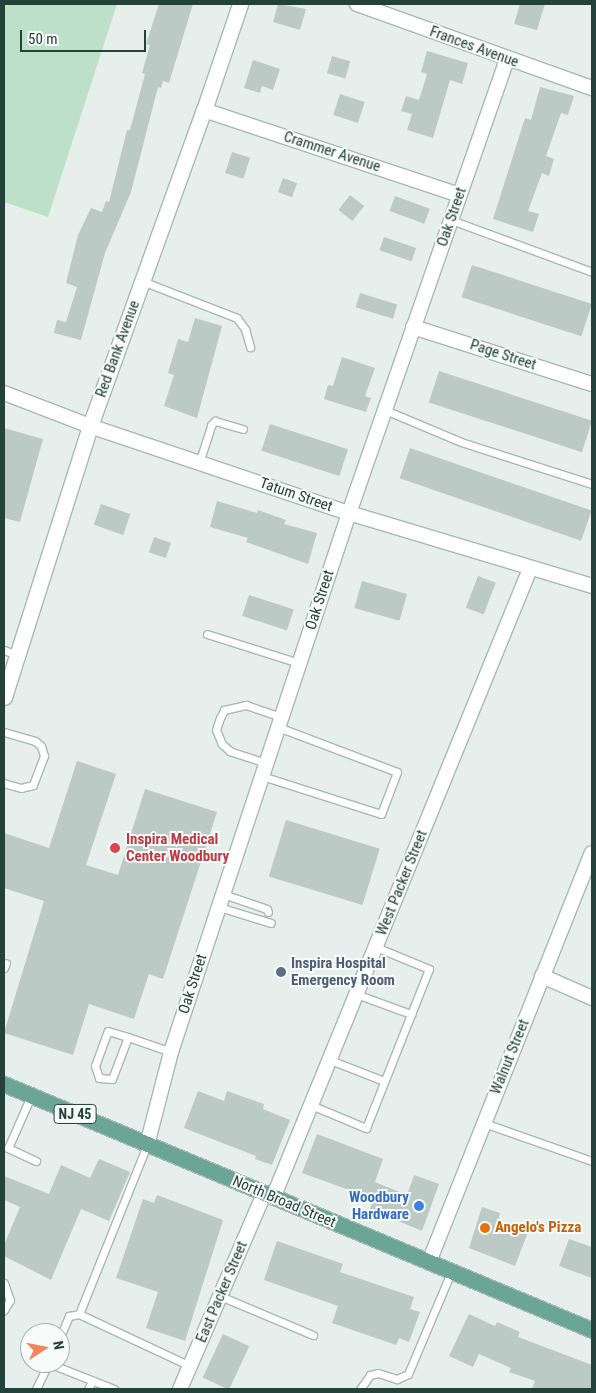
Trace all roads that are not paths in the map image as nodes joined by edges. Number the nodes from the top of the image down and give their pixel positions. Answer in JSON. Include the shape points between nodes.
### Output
{"nodes":[{"id":1,"x":240,"y":4,"type":"edge"},
{"id":2,"x":357,"y":4,"type":"edge"},
{"id":3,"x":507,"y":59,"type":"junction"},
{"id":4,"x":592,"y":88,"type":"edge"},
{"id":5,"x":204,"y":110,"type":"junction"},
{"id":6,"x":459,"y":194,"type":"junction"},
{"id":7,"x":451,"y":220,"type":"junction"},
{"id":8,"x":592,"y":272,"type":"edge"},
{"id":9,"x":142,"y":281,"type":"junction"},
{"id":10,"x":414,"y":327,"type":"junction"},
{"id":11,"x":250,"y":347,"type":"dead end"},
{"id":12,"x":592,"y":384,"type":"edge"},
{"id":13,"x":4,"y":393,"type":"edge"},
{"id":14,"x":384,"y":410,"type":"junction"},
{"id":15,"x":90,"y":426,"type":"junction"},
{"id":16,"x":243,"y":430,"type":"dead end"},
{"id":17,"x":199,"y":463,"type":"junction"},
{"id":18,"x":592,"y":484,"type":"edge"},
{"id":19,"x":349,"y":513,"type":"junction"},
{"id":20,"x":530,"y":569,"type":"junction"},
{"id":21,"x":592,"y":586,"type":"edge"},
{"id":22,"x":207,"y":634,"type":"dead end"},
{"id":23,"x":10,"y":652,"type":"edge"},
{"id":24,"x":299,"y":663,"type":"junction"},
{"id":25,"x":4,"y":697,"type":"edge"},
{"id":26,"x":280,"y":722,"type":"junction"},
{"id":27,"x":4,"y":732,"type":"edge"},
{"id":28,"x":264,"y":770,"type":"junction"},
{"id":29,"x":4,"y":783,"type":"edge"},
{"id":30,"x":592,"y":853,"type":"edge"},
{"id":31,"x":221,"y":900,"type":"junction"},
{"id":32,"x":268,"y":912,"type":"dead end"},
{"id":33,"x":271,"y":923,"type":"dead end"},
{"id":34,"x":376,"y":947,"type":"junction"},
{"id":35,"x":542,"y":976,"type":"junction"},
{"id":36,"x":356,"y":994,"type":"junction"},
{"id":37,"x":592,"y":998,"type":"edge"},
{"id":38,"x":411,"y":1014,"type":"junction"},
{"id":39,"x":128,"y":1038,"type":"junction"},
{"id":40,"x":171,"y":1052,"type":"junction"},
{"id":41,"x":330,"y":1060,"type":"junction"},
{"id":42,"x":384,"y":1081,"type":"junction"},
{"id":43,"x":4,"y":1084,"type":"edge"},
{"id":44,"x":31,"y":1096,"type":"junction"},
{"id":45,"x":311,"y":1105,"type":"junction"},
{"id":46,"x":484,"y":1123,"type":"junction"},
{"id":47,"x":4,"y":1141,"type":"edge"},
{"id":48,"x":147,"y":1145,"type":"junction"},
{"id":49,"x":5,"y":1148,"type":"edge"},
{"id":50,"x":36,"y":1160,"type":"dead end"},
{"id":51,"x":592,"y":1161,"type":"edge"},
{"id":52,"x":268,"y":1196,"type":"junction"},
{"id":53,"x":429,"y":1262,"type":"junction"},
{"id":54,"x":451,"y":1272,"type":"junction"},
{"id":55,"x":4,"y":1283,"type":"edge"},
{"id":56,"x":219,"y":1296,"type":"junction"},
{"id":57,"x":4,"y":1310,"type":"edge"},
{"id":58,"x":79,"y":1314,"type":"junction"},
{"id":59,"x":67,"y":1323,"type":"edge"},
{"id":60,"x":592,"y":1330,"type":"edge"},
{"id":61,"x":312,"y":1336,"type":"dead end"},
{"id":62,"x":190,"y":1366,"type":"junction"},
{"id":63,"x":70,"y":1372,"type":"edge"},
{"id":64,"x":44,"y":1373,"type":"edge"},
{"id":65,"x":92,"y":1381,"type":"junction"},
{"id":66,"x":36,"y":1389,"type":"edge"},
{"id":67,"x":88,"y":1389,"type":"edge"},
{"id":68,"x":114,"y":1389,"type":"edge"},
{"id":69,"x":180,"y":1389,"type":"edge"},
{"id":70,"x":360,"y":1389,"type":"edge"}],
"edges":[{"from":1,"to":5,"type":"street","name":"Red Bank Avenue"},
{"from":2,"to":3,"type":"street","name":"Frances Avenue"},
{"from":3,"to":4,"type":"street","name":"Frances Avenue"},
{"from":3,"to":6,"type":"street","name":"Oak Street"},
{"from":5,"to":6,"type":"street","name":"Crammer Avenue"},
{"from":5,"to":9,"type":"street","name":"Red Bank Avenue"},
{"from":6,"to":7,"type":"street","name":"Oak Street"},
{"from":7,"to":8,"type":"lane"},
{"from":7,"to":10,"type":"street","name":"Oak Street"},
{"from":9,"to":11,"type":"lane","via":[[237,318],[245,329]]},
{"from":9,"to":15,"type":"street","name":"Red Bank Avenue"},
{"from":10,"to":12,"type":"street","name":"Page Street"},
{"from":10,"to":14,"type":"street","name":"Oak Street"},
{"from":13,"to":15,"type":"street","name":"Tatum Street"},
{"from":14,"to":18,"type":"lane","via":[[461,442]]},
{"from":14,"to":19,"type":"street","name":"Oak Street"},
{"from":15,"to":17,"type":"street","name":"Tatum Street"},
{"from":15,"to":23,"type":"street","name":"Red Bank Avenue"},
{"from":16,"to":17,"type":"lane","via":[[215,421]]},
{"from":17,"to":19,"type":"street","name":"Tatum Street"},
{"from":19,"to":20,"type":"street","name":"Tatum Street"},
{"from":19,"to":24,"type":"street","name":"Oak Street"},
{"from":20,"to":21,"type":"street","name":"Tatum Street"},
{"from":20,"to":34,"type":"street","name":"West Packer Street"},
{"from":22,"to":24,"type":"lane"},
{"from":23,"to":25,"type":"street","name":"Red Bank Avenue"},
{"from":24,"to":26,"type":"street","name":"Oak Street"},
{"from":26,"to":28,"type":"street","name":"Oak Street"},
{"from":26,"to":28,"type":"lane","via":[[246,705],[224,710],[220,718],[216,730],[222,744]]},
{"from":26,"to":28,"type":"lane","via":[[397,772],[381,814]]},
{"from":27,"to":29,"type":"lane","via":[[35,741],[41,746],[44,756],[33,786],[21,788]]},
{"from":28,"to":31,"type":"street","name":"Oak Street"},
{"from":30,"to":35,"type":"street","name":"Walnut Street"},
{"from":31,"to":32,"type":"lane","via":[[267,909]]},
{"from":31,"to":33,"type":"lane"},
{"from":31,"to":40,"type":"street","name":"Oak Street"},
{"from":34,"to":36,"type":"street","name":"West Packer Street"},
{"from":34,"to":38,"type":"lane","via":[[429,969]]},
{"from":35,"to":37,"type":"street"},
{"from":35,"to":46,"type":"street","name":"Walnut Street"},
{"from":36,"to":38,"type":"lane"},
{"from":36,"to":41,"type":"street","name":"West Packer Street"},
{"from":38,"to":42,"type":"lane"},
{"from":39,"to":39,"type":"lane","via":[[108,1031],[95,1066],[99,1078],[112,1079]]},
{"from":39,"to":40,"type":"lane"},
{"from":40,"to":48,"type":"street","name":"Oak Street"},
{"from":41,"to":42,"type":"lane"},
{"from":41,"to":45,"type":"street","name":"West Packer Street"},
{"from":42,"to":45,"type":"lane","via":[[366,1128]]},
{"from":43,"to":44,"type":"main road","name":"North Broad Street","number":"NJ 45"},
{"from":44,"to":48,"type":"main road","name":"North Broad Street","number":"NJ 45"},
{"from":44,"to":49,"type":"lane"},
{"from":45,"to":52,"type":"street","name":"West Packer Street"},
{"from":46,"to":51,"type":"lane"},
{"from":46,"to":53,"type":"street","name":"Walnut Street"},
{"from":47,"to":49,"type":"lane"},
{"from":48,"to":52,"type":"main road","name":"North Broad Street","number":"NJ 45"},
{"from":48,"to":58,"type":"lane"},
{"from":49,"to":50,"type":"lane"},
{"from":52,"to":53,"type":"main road","name":"North Broad Street","number":"NJ 45"},
{"from":52,"to":56,"type":"street","name":"East Packer Street"},
{"from":53,"to":54,"type":"main road","name":"North Broad Street","number":"NJ 45"},
{"from":54,"to":60,"type":"main road","name":"North Broad Street","number":"NJ 45"},
{"from":54,"to":70,"type":"lane","via":[[408,1374],[397,1379],[378,1373],[370,1375]]},
{"from":55,"to":57,"type":"lane","via":[[10,1300]]},
{"from":56,"to":61,"type":"lane"},
{"from":56,"to":62,"type":"street","name":"East Packer Street"},
{"from":58,"to":59,"type":"lane","via":[[70,1316]]},
{"from":58,"to":62,"type":"lane"},
{"from":62,"to":69,"type":"street","name":"East Packer Street"},
{"from":63,"to":65,"type":"lane"},
{"from":64,"to":66,"type":"lane"},
{"from":65,"to":67,"type":"lane"},
{"from":65,"to":68,"type":"lane"}]}
